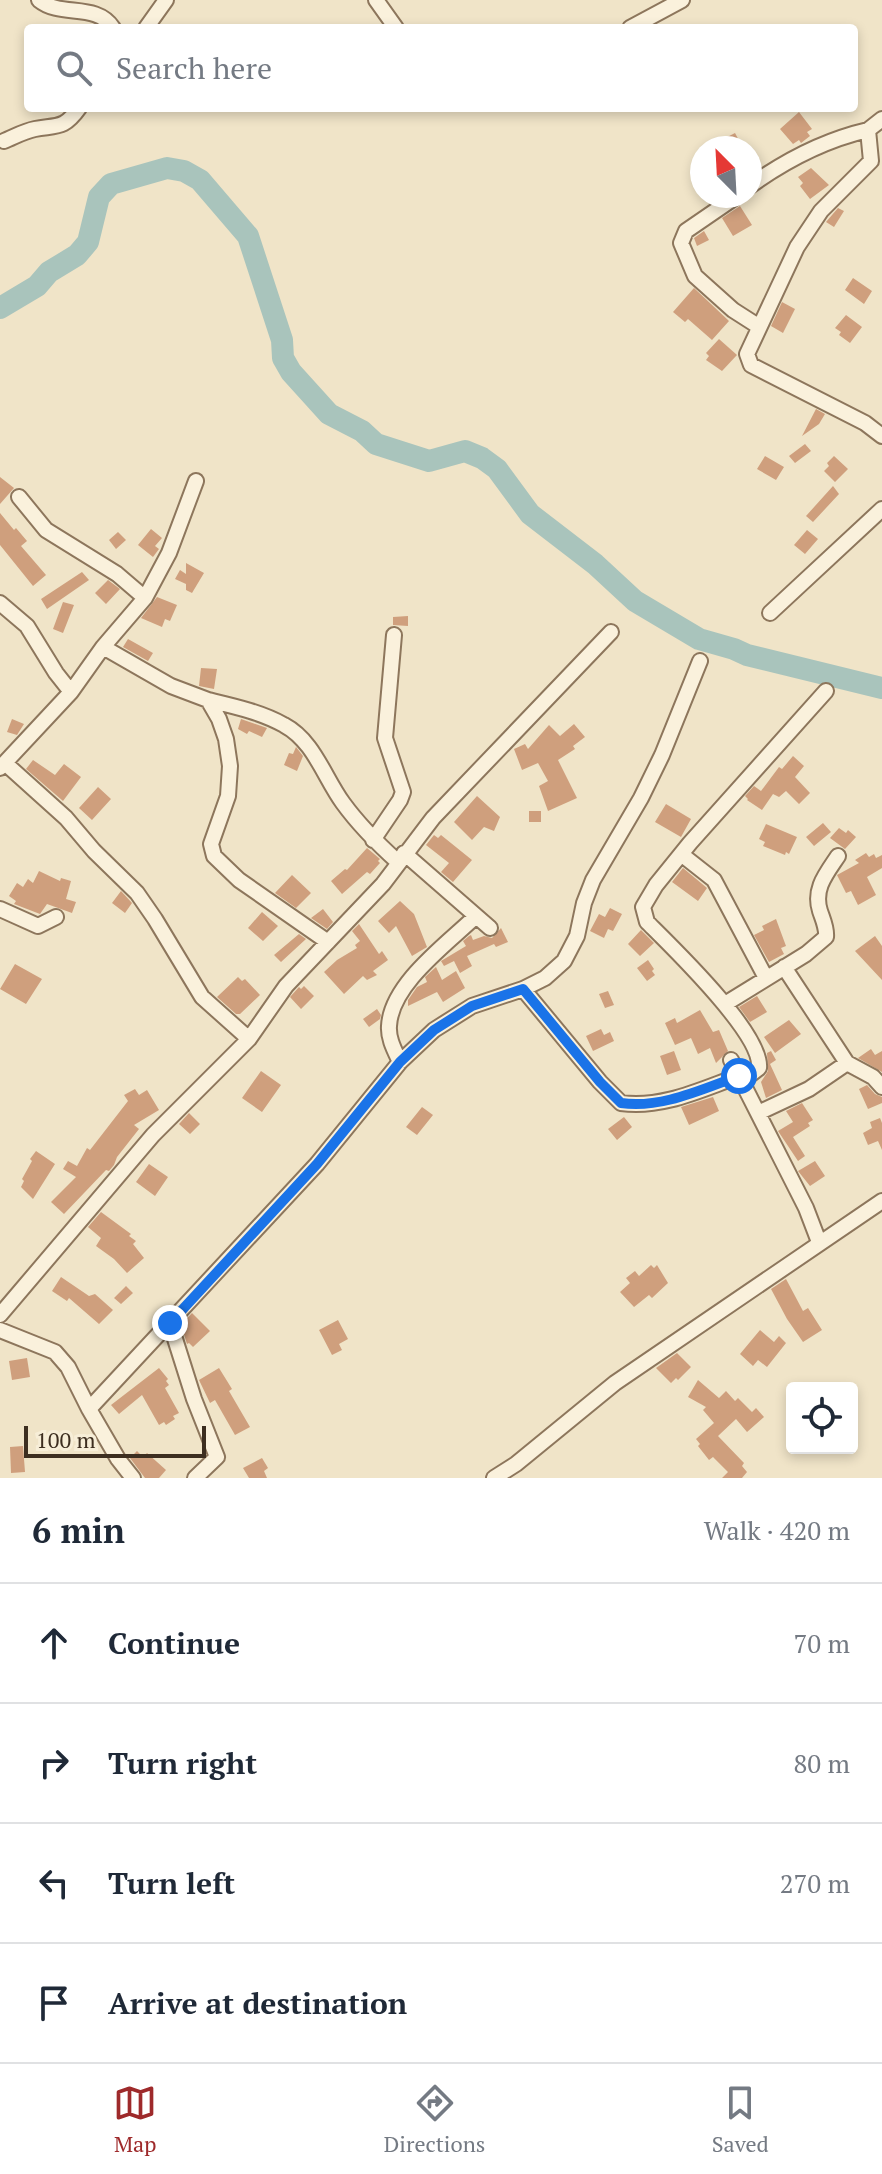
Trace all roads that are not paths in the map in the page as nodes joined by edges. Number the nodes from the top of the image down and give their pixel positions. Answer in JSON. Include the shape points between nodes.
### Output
{"nodes":[{"id":1,"x":39,"y":0,"type":"edge"},
{"id":2,"x":166,"y":0,"type":"edge"},
{"id":3,"x":376,"y":0,"type":"edge"},
{"id":4,"x":682,"y":0,"type":"edge"},
{"id":5,"x":110,"y":24,"type":"edge"},
{"id":6,"x":149,"y":24,"type":"edge"},
{"id":7,"x":393,"y":24,"type":"edge"},
{"id":8,"x":637,"y":24,"type":"edge"},
{"id":9,"x":76,"y":112,"type":"edge"},
{"id":10,"x":882,"y":119,"type":"edge"},
{"id":11,"x":868,"y":130,"type":"junction"},
{"id":12,"x":4,"y":141,"type":"dead end"},
{"id":13,"x":762,"y":177,"type":"edge"},
{"id":14,"x":720,"y":208,"type":"edge"},
{"id":15,"x":758,"y":326,"type":"junction"},
{"id":16,"x":882,"y":436,"type":"edge"},
{"id":17,"x":196,"y":481,"type":"dead end"},
{"id":18,"x":19,"y":497,"type":"dead end"},
{"id":19,"x":882,"y":509,"type":"edge"},
{"id":20,"x":145,"y":598,"type":"junction"},
{"id":21,"x":0,"y":603,"type":"edge"},
{"id":22,"x":770,"y":613,"type":"dead end"},
{"id":23,"x":611,"y":632,"type":"dead end"},
{"id":24,"x":394,"y":635,"type":"dead end"},
{"id":25,"x":103,"y":647,"type":"junction"},
{"id":26,"x":700,"y":661,"type":"dead end"},
{"id":27,"x":826,"y":691,"type":"dead end"},
{"id":28,"x":71,"y":692,"type":"junction"},
{"id":29,"x":208,"y":700,"type":"junction"},
{"id":30,"x":3,"y":766,"type":"edge"},
{"id":31,"x":373,"y":840,"type":"junction"},
{"id":32,"x":681,"y":854,"type":"junction"},
{"id":33,"x":838,"y":856,"type":"dead end"},
{"id":34,"x":401,"y":858,"type":"junction"},
{"id":35,"x":0,"y":909,"type":"edge"},
{"id":36,"x":476,"y":916,"type":"junction"},
{"id":37,"x":56,"y":917,"type":"dead end"},
{"id":38,"x":490,"y":928,"type":"dead end"},
{"id":39,"x":328,"y":942,"type":"junction"},
{"id":40,"x":784,"y":967,"type":"junction"},
{"id":41,"x":766,"y":978,"type":"junction"},
{"id":42,"x":523,"y":989,"type":"junction"},
{"id":43,"x":725,"y":1004,"type":"junction"},
{"id":44,"x":249,"y":1039,"type":"junction"},
{"id":45,"x":731,"y":1060,"type":"dead end"},
{"id":46,"x":400,"y":1062,"type":"junction"},
{"id":47,"x":847,"y":1063,"type":"junction"},
{"id":48,"x":741,"y":1078,"type":"junction"},
{"id":49,"x":882,"y":1087,"type":"edge"},
{"id":50,"x":758,"y":1113,"type":"junction"},
{"id":51,"x":882,"y":1201,"type":"edge"},
{"id":52,"x":819,"y":1242,"type":"junction"},
{"id":53,"x":0,"y":1315,"type":"edge"},
{"id":54,"x":170,"y":1323,"type":"junction"},
{"id":55,"x":0,"y":1330,"type":"edge"},
{"id":56,"x":89,"y":1409,"type":"junction"},
{"id":57,"x":133,"y":1478,"type":"edge"},
{"id":58,"x":195,"y":1478,"type":"edge"},
{"id":59,"x":494,"y":1478,"type":"edge"}],
"edges":[{"from":1,"to":5,"type":"street","via":[[46,6],[99,15]]},
{"from":2,"to":6,"type":"street"},
{"from":3,"to":7,"type":"street"},
{"from":4,"to":8,"type":"street"},
{"from":9,"to":12,"type":"street","via":[[62,125]]},
{"from":10,"to":11,"type":"street"},
{"from":11,"to":13,"type":"street","via":[[829,140]]},
{"from":11,"to":15,"type":"street","via":[[871,161],[821,211],[787,264]]},
{"from":14,"to":15,"type":"street","via":[[686,231],[681,243],[695,276]]},
{"from":15,"to":16,"type":"street","via":[[747,354],[751,365]]},
{"from":17,"to":20,"type":"street","via":[[169,553]]},
{"from":18,"to":20,"type":"street","via":[[46,530]]},
{"from":19,"to":22,"type":"street"},
{"from":20,"to":25,"type":"street"},
{"from":21,"to":28,"type":"street","via":[[27,626]]},
{"from":23,"to":34,"type":"street"},
{"from":24,"to":31,"type":"street","via":[[385,738],[403,792]]},
{"from":25,"to":28,"type":"street"},
{"from":25,"to":29,"type":"street","via":[[171,686]]},
{"from":26,"to":42,"type":"street","via":[[634,814],[593,880],[572,948],[557,968]]},
{"from":27,"to":32,"type":"street"},
{"from":28,"to":30,"type":"street"},
{"from":29,"to":31,"type":"street","via":[[286,725],[311,750],[341,801]]},
{"from":29,"to":39,"type":"street","via":[[226,739],[230,766],[228,796],[211,844],[214,856],[239,880]]},
{"from":30,"to":44,"type":"street","via":[[56,807],[137,893],[202,997]]},
{"from":31,"to":34,"type":"street"},
{"from":32,"to":41,"type":"street","via":[[714,880]]},
{"from":32,"to":43,"type":"street","via":[[644,904],[643,915]]},
{"from":33,"to":40,"type":"street","via":[[817,891],[826,937]]},
{"from":34,"to":36,"type":"street"},
{"from":34,"to":39,"type":"street"},
{"from":35,"to":37,"type":"street","via":[[38,926]]},
{"from":36,"to":38,"type":"street"},
{"from":36,"to":46,"type":"street","via":[[394,1002],[389,1027]]},
{"from":39,"to":44,"type":"street","via":[[286,986]]},
{"from":40,"to":41,"type":"street"},
{"from":40,"to":47,"type":"street"},
{"from":41,"to":43,"type":"street"},
{"from":42,"to":46,"type":"street","via":[[472,1006],[434,1030]]},
{"from":42,"to":48,"type":"street","via":[[621,1103],[666,1101]]},
{"from":43,"to":48,"type":"street","via":[[760,1059],[758,1070]]},
{"from":44,"to":53,"type":"street","via":[[153,1135]]},
{"from":45,"to":48,"type":"street"},
{"from":46,"to":54,"type":"street","via":[[317,1164]]},
{"from":47,"to":49,"type":"street"},
{"from":47,"to":50,"type":"street","via":[[809,1089]]},
{"from":48,"to":50,"type":"street"},
{"from":50,"to":52,"type":"street"},
{"from":51,"to":52,"type":"street"},
{"from":52,"to":59,"type":"street","via":[[615,1383]]},
{"from":54,"to":56,"type":"street"},
{"from":54,"to":58,"type":"street","via":[[217,1457]]},
{"from":55,"to":56,"type":"street","via":[[55,1352]]},
{"from":56,"to":57,"type":"street"}]}
